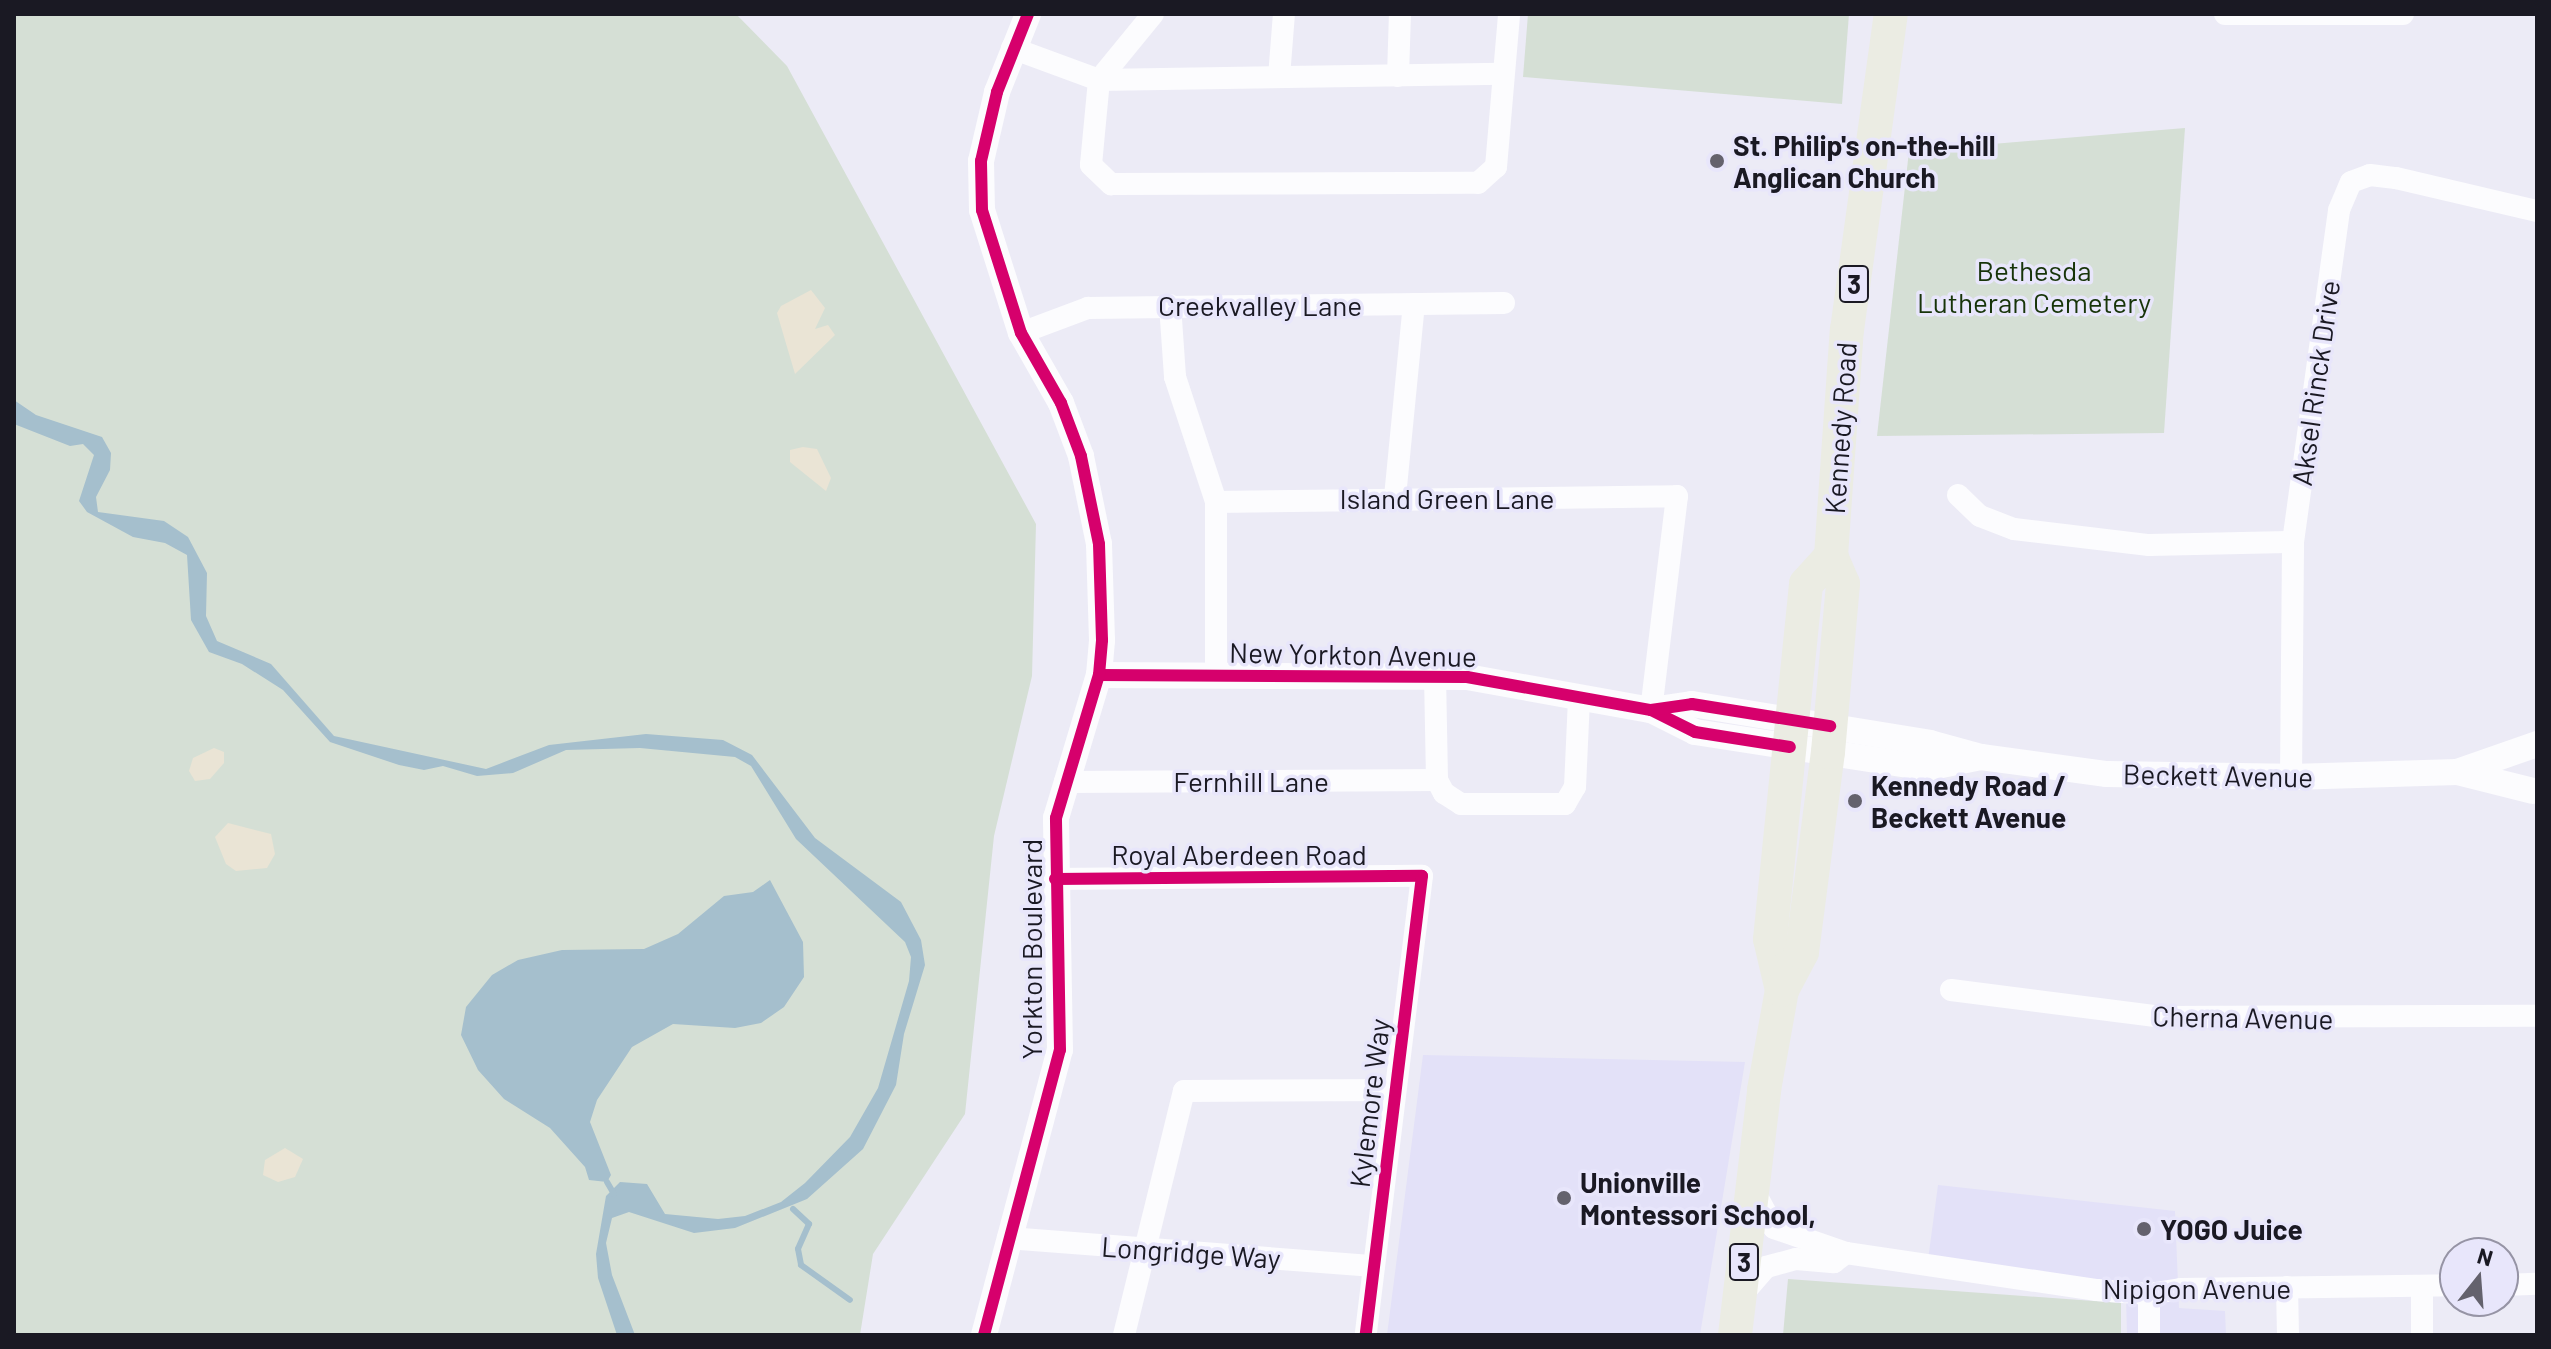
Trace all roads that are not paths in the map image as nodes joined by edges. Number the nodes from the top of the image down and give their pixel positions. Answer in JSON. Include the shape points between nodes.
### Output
{"nodes":[{"id":1,"x":1028,"y":14,"type":"edge"},
{"id":2,"x":1153,"y":14,"type":"edge"},
{"id":3,"x":1284,"y":14,"type":"edge"},
{"id":4,"x":1400,"y":14,"type":"edge"},
{"id":5,"x":1509,"y":14,"type":"edge"},
{"id":6,"x":1891,"y":14,"type":"edge"},
{"id":7,"x":2225,"y":14,"type":"edge"},
{"id":8,"x":2403,"y":14,"type":"edge"},
{"id":9,"x":1012,"y":48,"type":"junction"},
{"id":10,"x":1503,"y":74,"type":"junction"},
{"id":11,"x":1398,"y":76,"type":"junction"},
{"id":12,"x":1279,"y":77,"type":"junction"},
{"id":13,"x":1099,"y":80,"type":"junction"},
{"id":14,"x":2537,"y":211,"type":"edge"},
{"id":15,"x":1504,"y":303,"type":"dead end"},
{"id":16,"x":1414,"y":304,"type":"junction"},
{"id":17,"x":1170,"y":305,"type":"junction"},
{"id":18,"x":1021,"y":333,"type":"junction"},
{"id":19,"x":1958,"y":495,"type":"dead end"},
{"id":20,"x":1395,"y":497,"type":"junction"},
{"id":21,"x":1216,"y":502,"type":"junction"},
{"id":22,"x":2293,"y":542,"type":"junction"},
{"id":23,"x":1831,"y":556,"type":"junction"},
{"id":24,"x":1099,"y":675,"type":"junction"},
{"id":25,"x":1216,"y":675,"type":"junction"},
{"id":26,"x":1435,"y":675,"type":"junction"},
{"id":27,"x":1579,"y":698,"type":"junction"},
{"id":28,"x":1651,"y":710,"type":"junction"},
{"id":29,"x":1791,"y":733,"type":"junction"},
{"id":30,"x":1829,"y":739,"type":"junction"},
{"id":31,"x":2537,"y":745,"type":"edge"},
{"id":32,"x":2457,"y":772,"type":"junction"},
{"id":33,"x":2291,"y":777,"type":"junction"},
{"id":34,"x":1437,"y":780,"type":"junction"},
{"id":35,"x":1065,"y":782,"type":"junction"},
{"id":36,"x":2535,"y":794,"type":"edge"},
{"id":37,"x":1422,"y":876,"type":"joint"},
{"id":38,"x":1055,"y":879,"type":"junction"},
{"id":39,"x":1782,"y":990,"type":"junction"},
{"id":40,"x":1951,"y":990,"type":"dead end"},
{"id":41,"x":2537,"y":1016,"type":"edge"},
{"id":42,"x":1395,"y":1090,"type":"junction"},
{"id":43,"x":1753,"y":1189,"type":"junction"},
{"id":44,"x":1008,"y":1238,"type":"junction"},
{"id":45,"x":1144,"y":1249,"type":"junction"},
{"id":46,"x":1846,"y":1253,"type":"junction"},
{"id":47,"x":1374,"y":1266,"type":"junction"},
{"id":48,"x":2439,"y":1285,"type":"edge"},
{"id":49,"x":2422,"y":1286,"type":"junction"},
{"id":50,"x":2287,"y":1287,"type":"junction"},
{"id":51,"x":2149,"y":1294,"type":"junction"},
{"id":52,"x":1740,"y":1298,"type":"junction"},
{"id":53,"x":984,"y":1335,"type":"edge"},
{"id":54,"x":1124,"y":1335,"type":"edge"},
{"id":55,"x":1366,"y":1335,"type":"edge"},
{"id":56,"x":1735,"y":1335,"type":"edge"},
{"id":57,"x":2149,"y":1335,"type":"edge"},
{"id":58,"x":2288,"y":1335,"type":"edge"},
{"id":59,"x":2422,"y":1335,"type":"edge"}],
"edges":[{"from":1,"to":9,"type":"street","name":"Yorkton Boulevard"},
{"from":2,"to":13,"type":"street"},
{"from":3,"to":12,"type":"street"},
{"from":4,"to":11,"type":"street"},
{"from":5,"to":10,"type":"street"},
{"from":6,"to":23,"type":"main road","name":"Kennedy Road","number":"3","via":[[1847,330]]},
{"from":7,"to":8,"type":"street"},
{"from":9,"to":13,"type":"street"},
{"from":9,"to":18,"type":"street","name":"Yorkton Boulevard","via":[[981,161],[982,210]]},
{"from":10,"to":11,"type":"street"},
{"from":10,"to":13,"type":"street","via":[[1496,167],[1478,183],[1111,184],[1091,165]]},
{"from":11,"to":12,"type":"street"},
{"from":12,"to":13,"type":"street"},
{"from":14,"to":22,"type":"street","name":"Aksel Rinck Drive","via":[[2396,178],[2370,175],[2351,182],[2339,210]]},
{"from":15,"to":16,"type":"street","name":"Creekvalley Lane"},
{"from":16,"to":17,"type":"street","name":"Creekvalley Lane"},
{"from":16,"to":20,"type":"street"},
{"from":17,"to":18,"type":"street","name":"Creekvalley Lane","via":[[1088,308]]},
{"from":17,"to":21,"type":"street","via":[[1175,377]]},
{"from":18,"to":24,"type":"street","name":"Yorkton Boulevard","via":[[1061,403],[1088,484],[1102,575]]},
{"from":19,"to":22,"type":"street","via":[[1980,516],[2014,529],[2149,545]]},
{"from":20,"to":21,"type":"street","name":"Island Green Lane"},
{"from":20,"to":28,"type":"street","name":"Island Green Lane","via":[[1677,496]]},
{"from":21,"to":25,"type":"street"},
{"from":22,"to":33,"type":"street","name":"Aksel Rinck Drive"},
{"from":23,"to":29,"type":"main road","name":"Kennedy Road","number":"3","via":[[1806,584]]},
{"from":23,"to":30,"type":"main road","name":"Kennedy Road","number":"3","via":[[1843,584]]},
{"from":24,"to":25,"type":"street","name":"New Yorkton Avenue"},
{"from":24,"to":35,"type":"street","name":"Yorkton Boulevard"},
{"from":25,"to":26,"type":"street","name":"New Yorkton Avenue"},
{"from":26,"to":27,"type":"street","name":"New Yorkton Avenue"},
{"from":26,"to":34,"type":"street"},
{"from":27,"to":28,"type":"street","name":"New Yorkton Avenue"},
{"from":27,"to":34,"type":"street","via":[[1575,787],[1565,804],[1461,804],[1444,793]]},
{"from":28,"to":29,"type":"street","name":"New Yorkton Avenue","via":[[1692,704]]},
{"from":29,"to":30,"type":"street","name":"New Yorkton Avenue"},
{"from":29,"to":39,"type":"main road","name":"Kennedy Road","number":"3","via":[[1770,939]]},
{"from":30,"to":33,"type":"street","name":"Beckett Avenue","via":[[1927,768],[1981,757],[2107,774]]},
{"from":30,"to":39,"type":"main road","name":"Kennedy Road","number":"3","via":[[1802,952]]},
{"from":31,"to":32,"type":"street","name":"Beckett Avenue"},
{"from":31,"to":36,"type":"street","via":[[2528,765]]},
{"from":32,"to":33,"type":"street","name":"Beckett Avenue"},
{"from":32,"to":36,"type":"street","name":"Beckett Avenue"},
{"from":34,"to":35,"type":"street","name":"Fernhill Lane"},
{"from":35,"to":38,"type":"street","name":"Yorkton Boulevard","via":[[1056,818]]},
{"from":37,"to":38,"type":"street","name":"Royal Aberdeen Road"},
{"from":37,"to":42,"type":"street","name":"Kylemore Way"},
{"from":38,"to":44,"type":"street","name":"Yorkton Boulevard","via":[[1060,1050]]},
{"from":39,"to":43,"type":"main road","name":"Kennedy Road","number":"3"},
{"from":40,"to":41,"type":"street","name":"Cherna Avenue","via":[[2161,1017]]},
{"from":42,"to":45,"type":"street","name":"Kylemore Way","via":[[1184,1091]]},
{"from":42,"to":47,"type":"street","name":"Kylemore Way"},
{"from":43,"to":46,"type":"street","name":"Nipigon Avenue","via":[[1774,1228]]},
{"from":43,"to":52,"type":"main road","name":"Kennedy Road","number":"3"},
{"from":44,"to":45,"type":"street","name":"Longridge Way"},
{"from":44,"to":53,"type":"street","name":"Yorkton Boulevard"},
{"from":45,"to":47,"type":"street","name":"Longridge Way"},
{"from":45,"to":54,"type":"street","name":"Kylemore Way"},
{"from":46,"to":51,"type":"street","name":"Nipigon Avenue"},
{"from":46,"to":52,"type":"street","name":"Nipigon Avenue","via":[[1834,1262],[1796,1259],[1766,1267]]},
{"from":47,"to":55,"type":"street","name":"Kylemore Way"},
{"from":48,"to":49,"type":"street","name":"Nipigon Avenue"},
{"from":49,"to":50,"type":"street","name":"Nipigon Avenue"},
{"from":49,"to":59,"type":"street"},
{"from":50,"to":51,"type":"street","name":"Nipigon Avenue"},
{"from":50,"to":58,"type":"street"},
{"from":51,"to":57,"type":"street"},
{"from":52,"to":56,"type":"main road","name":"Kennedy Road","number":"3"}]}
